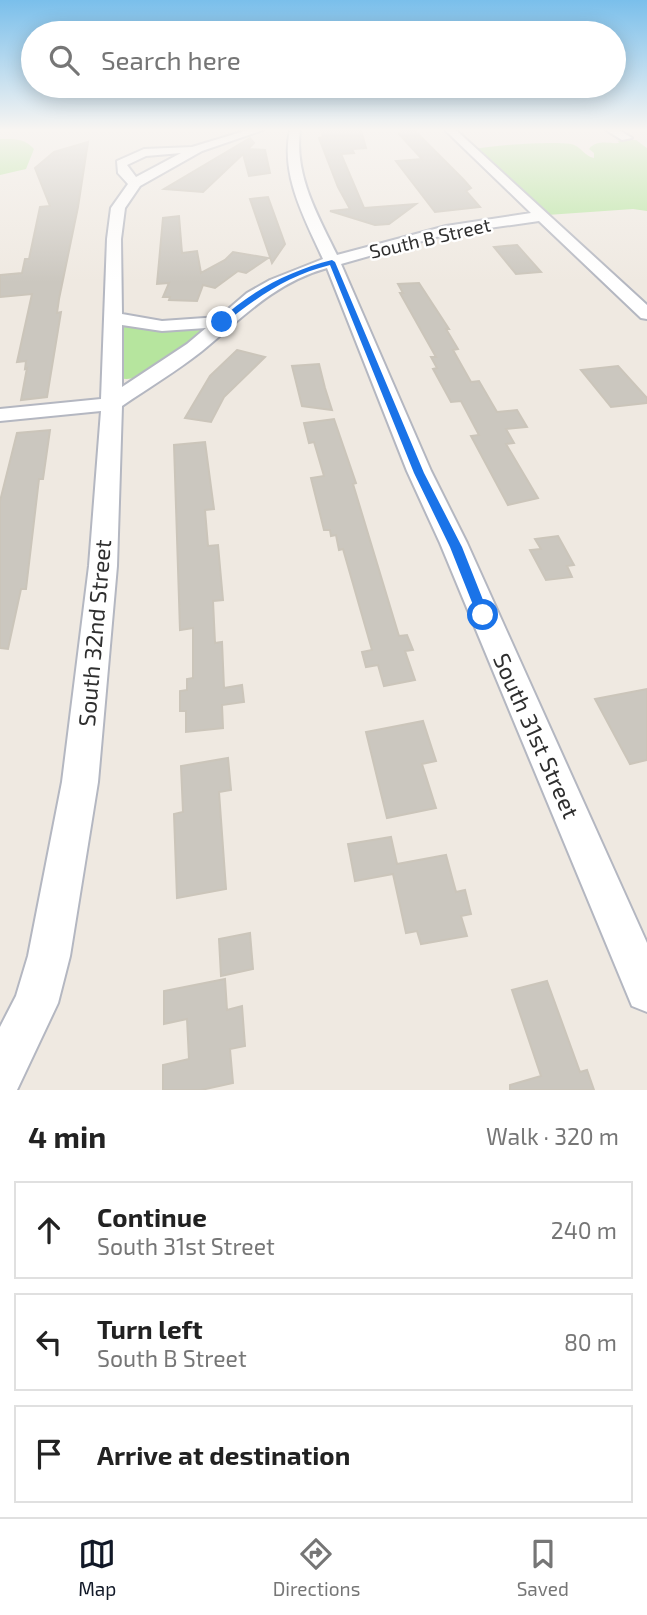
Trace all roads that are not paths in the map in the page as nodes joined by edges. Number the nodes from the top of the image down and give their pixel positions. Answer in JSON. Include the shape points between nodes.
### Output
{"nodes":[{"id":1,"x":139,"y":181,"type":"edge"},
{"id":2,"x":298,"y":181,"type":"edge"},
{"id":3,"x":504,"y":181,"type":"edge"},
{"id":4,"x":541,"y":216,"type":"junction"},
{"id":5,"x":332,"y":262,"type":"junction"},
{"id":6,"x":647,"y":314,"type":"edge"},
{"id":7,"x":112,"y":318,"type":"junction"},
{"id":8,"x":222,"y":322,"type":"junction"},
{"id":9,"x":111,"y":404,"type":"junction"},
{"id":10,"x":0,"y":415,"type":"edge"},
{"id":11,"x":647,"y":991,"type":"edge"},
{"id":12,"x":0,"y":1075,"type":"edge"}],
"edges":[{"from":1,"to":7,"type":"street","name":"South 32nd Street","via":[[116,217]]},
{"from":2,"to":5,"type":"street","name":"South 31st Street"},
{"from":3,"to":4,"type":"street"},
{"from":4,"to":5,"type":"street","name":"South B Street","via":[[446,230]]},
{"from":4,"to":6,"type":"street"},
{"from":5,"to":8,"type":"street","name":"South B Street","via":[[276,283]]},
{"from":5,"to":11,"type":"street","name":"South 31st Street","via":[[419,473],[456,547]]},
{"from":7,"to":8,"type":"street","via":[[162,326]]},
{"from":7,"to":9,"type":"street","name":"South 32nd Street"},
{"from":8,"to":9,"type":"street","name":"South B Street","via":[[194,348]]},
{"from":9,"to":10,"type":"street"},
{"from":9,"to":12,"type":"street","name":"South 32nd Street","via":[[103,566],[80,782],[49,957],[36,1003]]}]}
